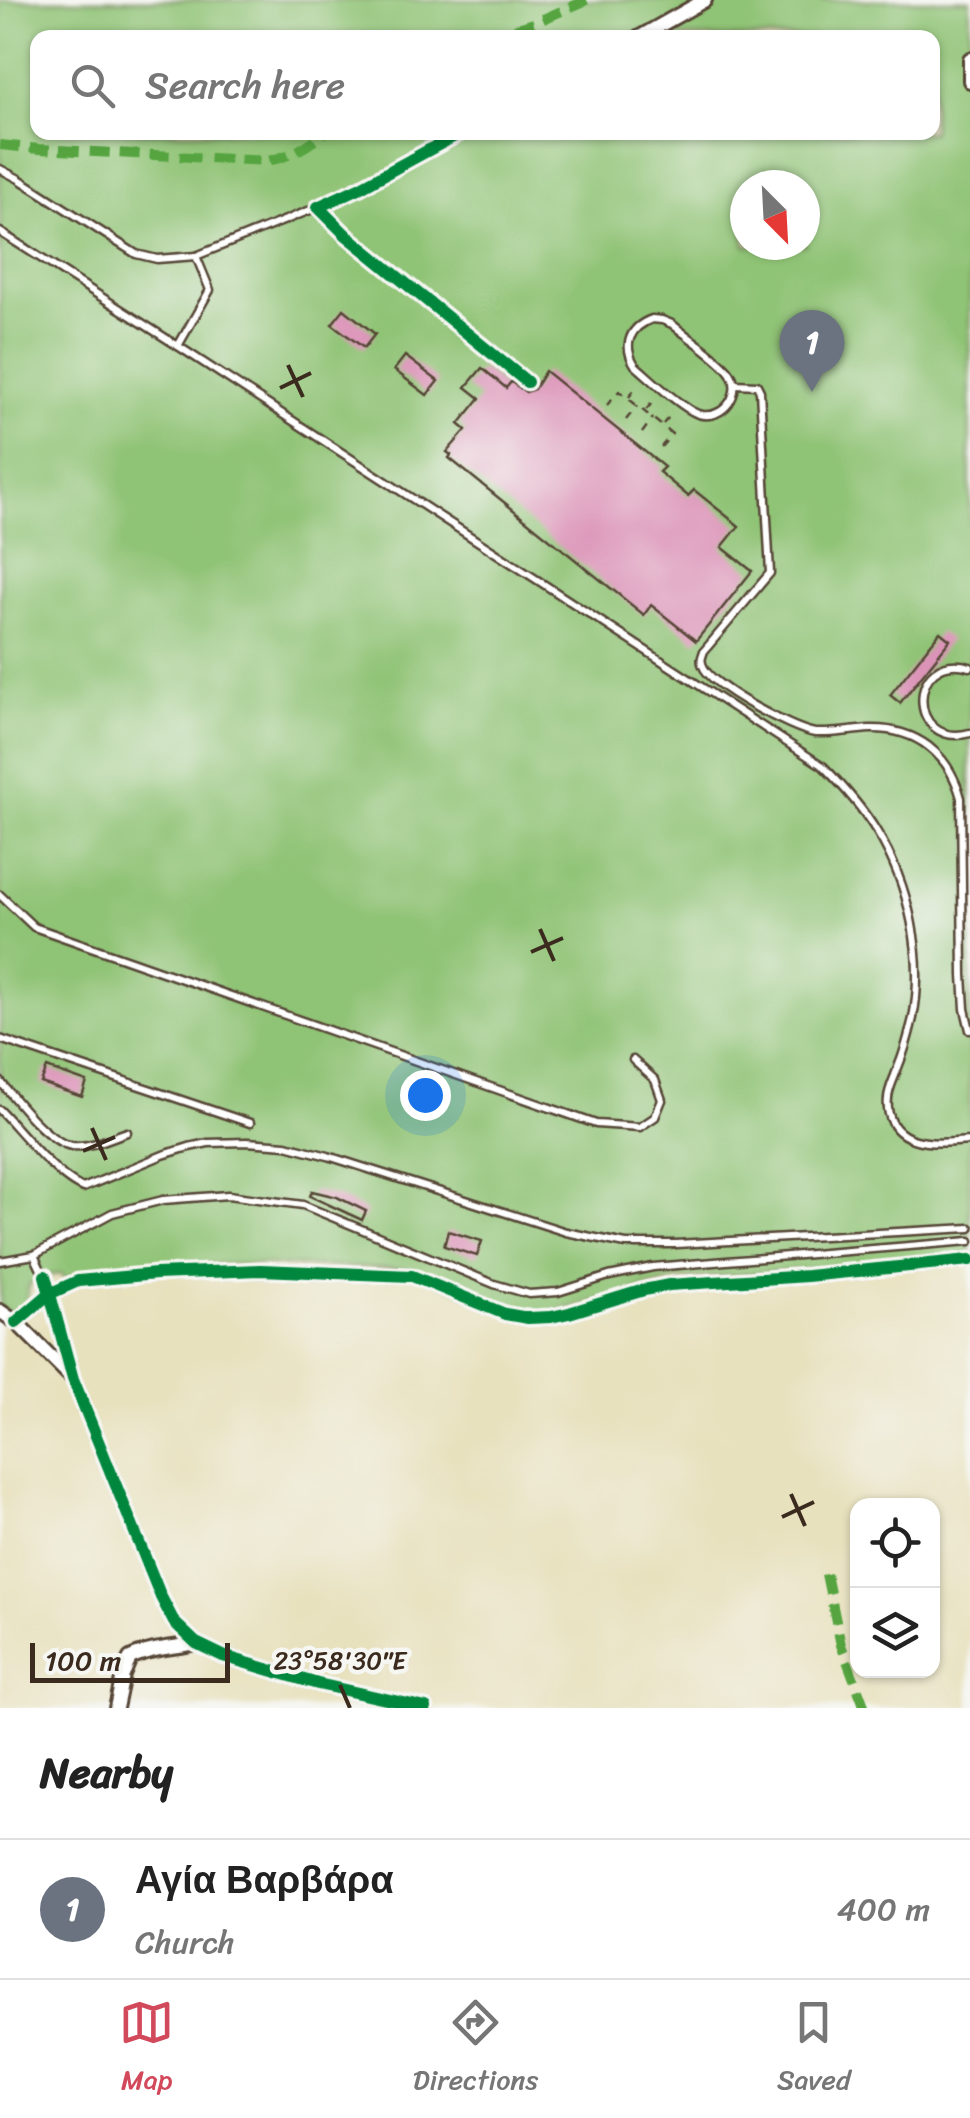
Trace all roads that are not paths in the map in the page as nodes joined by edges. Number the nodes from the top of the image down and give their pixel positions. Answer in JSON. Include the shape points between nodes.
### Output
{"nodes":[{"id":1,"x":705,"y":0,"type":"edge"},
{"id":2,"x":652,"y":30,"type":"edge"},
{"id":3,"x":970,"y":59,"type":"edge"},
{"id":4,"x":970,"y":81,"type":"edge"},
{"id":5,"x":447,"y":140,"type":"edge"},
{"id":6,"x":0,"y":169,"type":"edge"},
{"id":7,"x":318,"y":206,"type":"junction"},
{"id":8,"x":0,"y":232,"type":"edge"},
{"id":9,"x":196,"y":256,"type":"junction"},
{"id":10,"x":178,"y":346,"type":"junction"},
{"id":11,"x":527,"y":382,"type":"dead end"},
{"id":12,"x":735,"y":384,"type":"junction"},
{"id":13,"x":970,"y":667,"type":"edge"},
{"id":14,"x":935,"y":728,"type":"junction"},
{"id":15,"x":970,"y":732,"type":"edge"},
{"id":16,"x":924,"y":741,"type":"junction"},
{"id":17,"x":0,"y":896,"type":"edge"},
{"id":18,"x":967,"y":975,"type":"edge"},
{"id":19,"x":970,"y":1030,"type":"edge"},
{"id":20,"x":0,"y":1039,"type":"edge"},
{"id":21,"x":633,"y":1060,"type":"dead end"},
{"id":22,"x":0,"y":1082,"type":"edge"},
{"id":23,"x":0,"y":1110,"type":"edge"},
{"id":24,"x":250,"y":1123,"type":"dead end"},
{"id":25,"x":126,"y":1132,"type":"dead end"},
{"id":26,"x":970,"y":1141,"type":"edge"},
{"id":27,"x":970,"y":1228,"type":"edge"},
{"id":28,"x":970,"y":1241,"type":"edge"},
{"id":29,"x":34,"y":1255,"type":"junction"},
{"id":30,"x":970,"y":1260,"type":"edge"},
{"id":31,"x":0,"y":1261,"type":"edge"},
{"id":32,"x":45,"y":1276,"type":"joint"},
{"id":33,"x":49,"y":1294,"type":"junction"},
{"id":34,"x":0,"y":1312,"type":"edge"},
{"id":35,"x":16,"y":1322,"type":"junction"},
{"id":36,"x":74,"y":1380,"type":"junction"},
{"id":37,"x":196,"y":1643,"type":"junction"},
{"id":38,"x":116,"y":1708,"type":"edge"},
{"id":39,"x":426,"y":1708,"type":"edge"}],
"edges":[{"from":1,"to":2,"type":"street"},
{"from":3,"to":4,"type":"street"},
{"from":5,"to":7,"type":"street"},
{"from":6,"to":9,"type":"lane","via":[[136,254]]},
{"from":7,"to":9,"type":"lane"},
{"from":7,"to":11,"type":"street"},
{"from":8,"to":10,"type":"lane"},
{"from":9,"to":10,"type":"lane","via":[[210,290]]},
{"from":10,"to":26,"type":"lane","via":[[822,766],[844,787],[878,834],[912,928],[913,1016],[888,1113],[908,1136],[932,1143]]},
{"from":12,"to":12,"type":"lane","via":[[728,370],[672,324],[642,322],[628,340],[634,365],[693,412],[712,416],[722,410]]},
{"from":12,"to":16,"type":"lane","via":[[760,391],[770,572],[704,651],[703,667],[735,694],[802,730],[891,730]]},
{"from":13,"to":14,"type":"lane","via":[[946,666],[926,682],[922,707]]},
{"from":14,"to":15,"type":"lane","via":[[951,735]]},
{"from":14,"to":16,"type":"lane"},
{"from":16,"to":18,"type":"lane","via":[[943,760],[961,798]]},
{"from":17,"to":21,"type":"lane","via":[[34,927],[596,1124],[640,1126],[656,1117],[662,1100],[655,1080]]},
{"from":18,"to":19,"type":"lane"},
{"from":20,"to":24,"type":"lane"},
{"from":22,"to":25,"type":"lane","via":[[60,1142],[73,1146]]},
{"from":23,"to":27,"type":"lane","via":[[58,1172],[83,1188],[163,1154],[246,1142],[328,1156],[566,1232],[626,1244]]},
{"from":28,"to":29,"type":"lane","via":[[653,1267],[529,1294],[302,1205],[228,1195],[162,1200],[112,1214]]},
{"from":29,"to":31,"type":"lane"},
{"from":29,"to":32,"type":"lane"},
{"from":30,"to":33,"type":"street","via":[[669,1285],[528,1318],[388,1273],[156,1274],[78,1281]]},
{"from":32,"to":33,"type":"street"},
{"from":33,"to":35,"type":"street"},
{"from":33,"to":36,"type":"street"},
{"from":34,"to":35,"type":"street"},
{"from":35,"to":36,"type":"street"},
{"from":36,"to":37,"type":"street","via":[[162,1598]]},
{"from":37,"to":38,"type":"street","via":[[130,1658]]},
{"from":37,"to":39,"type":"street","via":[[318,1684]]}]}
